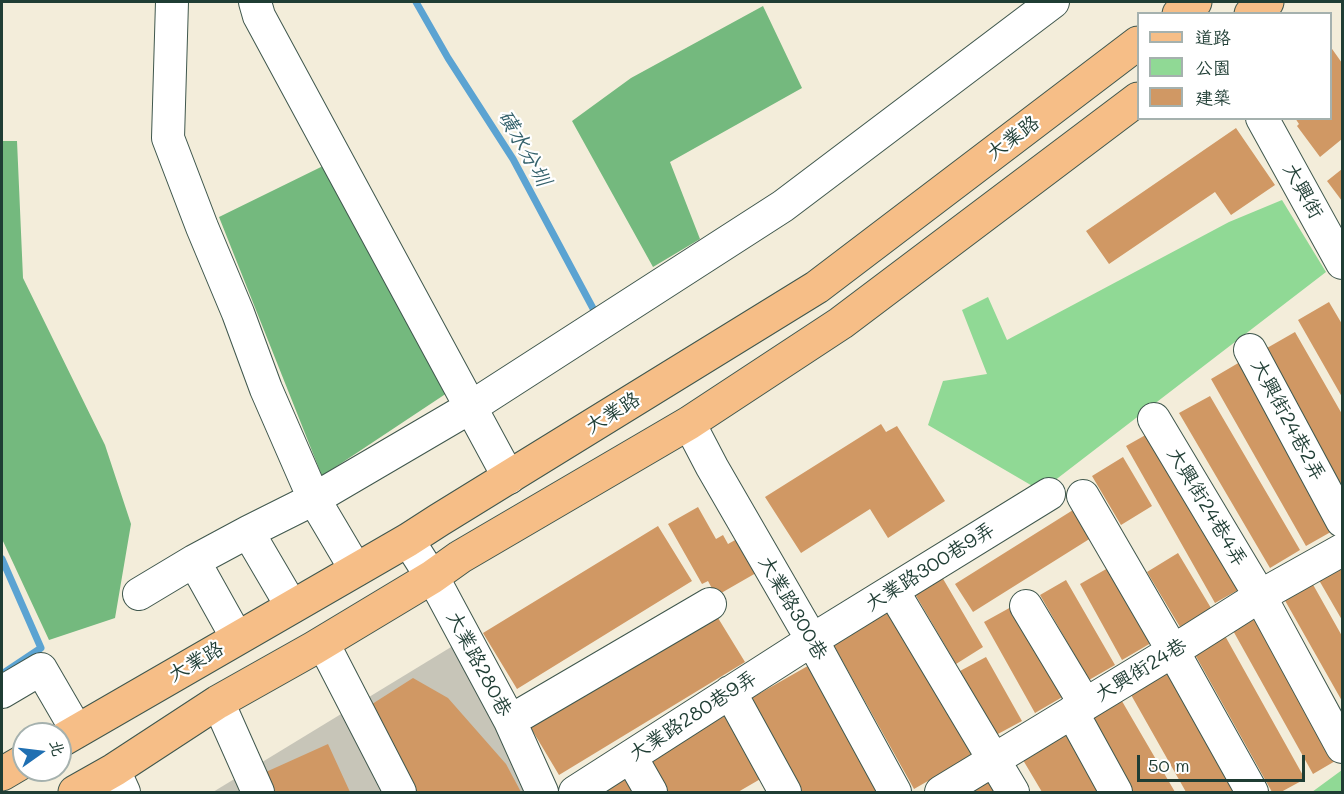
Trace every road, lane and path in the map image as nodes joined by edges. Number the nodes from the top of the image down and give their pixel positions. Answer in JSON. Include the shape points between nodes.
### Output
{"nodes":[{"id":1,"x":172,"y":2,"type":"edge"},
{"id":2,"x":255,"y":2,"type":"edge"},
{"id":3,"x":1053,"y":2,"type":"edge"},
{"id":4,"x":1268,"y":2,"type":"edge"},
{"id":5,"x":1254,"y":12,"type":"edge"},
{"id":6,"x":1137,"y":44,"type":"edge"},
{"id":7,"x":1137,"y":100,"type":"edge"},
{"id":8,"x":1263,"y":120,"type":"edge"},
{"id":9,"x":1342,"y":263,"type":"edge"},
{"id":10,"x":1250,"y":350,"type":"dead end"},
{"id":11,"x":471,"y":407,"type":"junction"},
{"id":12,"x":1154,"y":419,"type":"dead end"},
{"id":13,"x":689,"y":423,"type":"junction"},
{"id":14,"x":509,"y":478,"type":"junction"},
{"id":15,"x":1049,"y":494,"type":"dead end"},
{"id":16,"x":1083,"y":496,"type":"dead end"},
{"id":17,"x":314,"y":499,"type":"junction"},
{"id":18,"x":1342,"y":522,"type":"edge"},
{"id":19,"x":248,"y":532,"type":"junction"},
{"id":20,"x":408,"y":540,"type":"junction"},
{"id":21,"x":1342,"y":550,"type":"edge"},
{"id":22,"x":194,"y":561,"type":"junction"},
{"id":23,"x":356,"y":570,"type":"junction"},
{"id":24,"x":432,"y":577,"type":"junction"},
{"id":25,"x":893,"y":591,"type":"junction"},
{"id":26,"x":139,"y":594,"type":"dead end"},
{"id":27,"x":1260,"y":596,"type":"junction"},
{"id":28,"x":710,"y":604,"type":"dead end"},
{"id":29,"x":1026,"y":606,"type":"dead end"},
{"id":30,"x":292,"y":607,"type":"junction"},
{"id":31,"x":237,"y":638,"type":"junction"},
{"id":32,"x":812,"y":640,"type":"junction"},
{"id":33,"x":323,"y":643,"type":"junction"},
{"id":34,"x":1173,"y":651,"type":"junction"},
{"id":35,"x":2,"y":692,"type":"edge"},
{"id":36,"x":730,"y":692,"type":"junction"},
{"id":37,"x":218,"y":702,"type":"junction"},
{"id":38,"x":1078,"y":708,"type":"junction"},
{"id":39,"x":62,"y":722,"type":"edge"},
{"id":40,"x":510,"y":722,"type":"junction"},
{"id":41,"x":72,"y":734,"type":"edge"},
{"id":42,"x":1342,"y":747,"type":"edge"},
{"id":43,"x":631,"y":757,"type":"junction"},
{"id":44,"x":994,"y":760,"type":"junction"},
{"id":45,"x":119,"y":781,"type":"edge"},
{"id":46,"x":75,"y":792,"type":"edge"},
{"id":47,"x":258,"y":792,"type":"edge"},
{"id":48,"x":400,"y":792,"type":"edge"},
{"id":49,"x":542,"y":792,"type":"edge"},
{"id":50,"x":575,"y":792,"type":"edge"},
{"id":51,"x":651,"y":792,"type":"edge"},
{"id":52,"x":785,"y":792,"type":"edge"},
{"id":53,"x":895,"y":792,"type":"edge"},
{"id":54,"x":941,"y":792,"type":"edge"},
{"id":55,"x":1013,"y":792,"type":"edge"},
{"id":56,"x":1116,"y":792,"type":"edge"},
{"id":57,"x":1252,"y":792,"type":"edge"}],
"edges":[{"from":1,"to":17,"type":"street","via":[[168,138],[266,389]]},
{"from":2,"to":11,"type":"street","via":[[259,16]]},
{"from":3,"to":11,"type":"street","via":[[783,206]]},
{"from":4,"to":5,"type":"main road"},
{"from":6,"to":14,"type":"main road","name":"大業路","via":[[817,287]]},
{"from":7,"to":13,"type":"main road","via":[[841,323]]},
{"from":8,"to":9,"type":"street","name":"大興街"},
{"from":10,"to":18,"type":"street","name":"大興街24巷2弄"},
{"from":11,"to":14,"type":"street"},
{"from":11,"to":17,"type":"street"},
{"from":12,"to":27,"type":"street","name":"大興街24巷4弄"},
{"from":13,"to":24,"type":"main road"},
{"from":13,"to":32,"type":"street","name":"大業路300巷"},
{"from":14,"to":20,"type":"main road","name":"大業路"},
{"from":15,"to":25,"type":"street","name":"大業路300巷9弄"},
{"from":16,"to":34,"type":"street"},
{"from":17,"to":19,"type":"street"},
{"from":17,"to":23,"type":"street"},
{"from":19,"to":22,"type":"street"},
{"from":19,"to":30,"type":"street"},
{"from":20,"to":23,"type":"main road","name":"大業路"},
{"from":20,"to":24,"type":"street","name":"大業路280巷"},
{"from":21,"to":27,"type":"street","name":"大興街24巷"},
{"from":22,"to":26,"type":"street"},
{"from":22,"to":31,"type":"street"},
{"from":23,"to":30,"type":"main road","name":"大業路"},
{"from":24,"to":33,"type":"main road"},
{"from":24,"to":40,"type":"street","name":"大業路280巷"},
{"from":25,"to":32,"type":"street","name":"大業路300巷9弄"},
{"from":25,"to":44,"type":"street"},
{"from":27,"to":34,"type":"street","name":"大興街24巷"},
{"from":27,"to":42,"type":"street","name":"大興街24巷4弄"},
{"from":28,"to":40,"type":"street"},
{"from":29,"to":38,"type":"street"},
{"from":30,"to":31,"type":"main road","name":"大業路"},
{"from":31,"to":41,"type":"main road","name":"大業路"},
{"from":32,"to":36,"type":"street","name":"大業路280巷9弄"},
{"from":32,"to":53,"type":"street","name":"大業路300巷"},
{"from":33,"to":37,"type":"main road"},
{"from":33,"to":48,"type":"street"},
{"from":34,"to":38,"type":"street","name":"大興街24巷"},
{"from":34,"to":57,"type":"street"},
{"from":35,"to":39,"type":"street","via":[[41,669]]},
{"from":36,"to":43,"type":"street","name":"大業路280巷9弄"},
{"from":36,"to":52,"type":"street"},
{"from":37,"to":45,"type":"main road"},
{"from":37,"to":47,"type":"street"},
{"from":38,"to":44,"type":"street","name":"大興街24巷"},
{"from":38,"to":56,"type":"street"},
{"from":40,"to":49,"type":"street","name":"大業路280巷"},
{"from":43,"to":50,"type":"street","name":"大業路280巷9弄"},
{"from":43,"to":51,"type":"street"},
{"from":44,"to":54,"type":"street","name":"大興街24巷"},
{"from":44,"to":55,"type":"street"},
{"from":45,"to":46,"type":"main road"}]}
